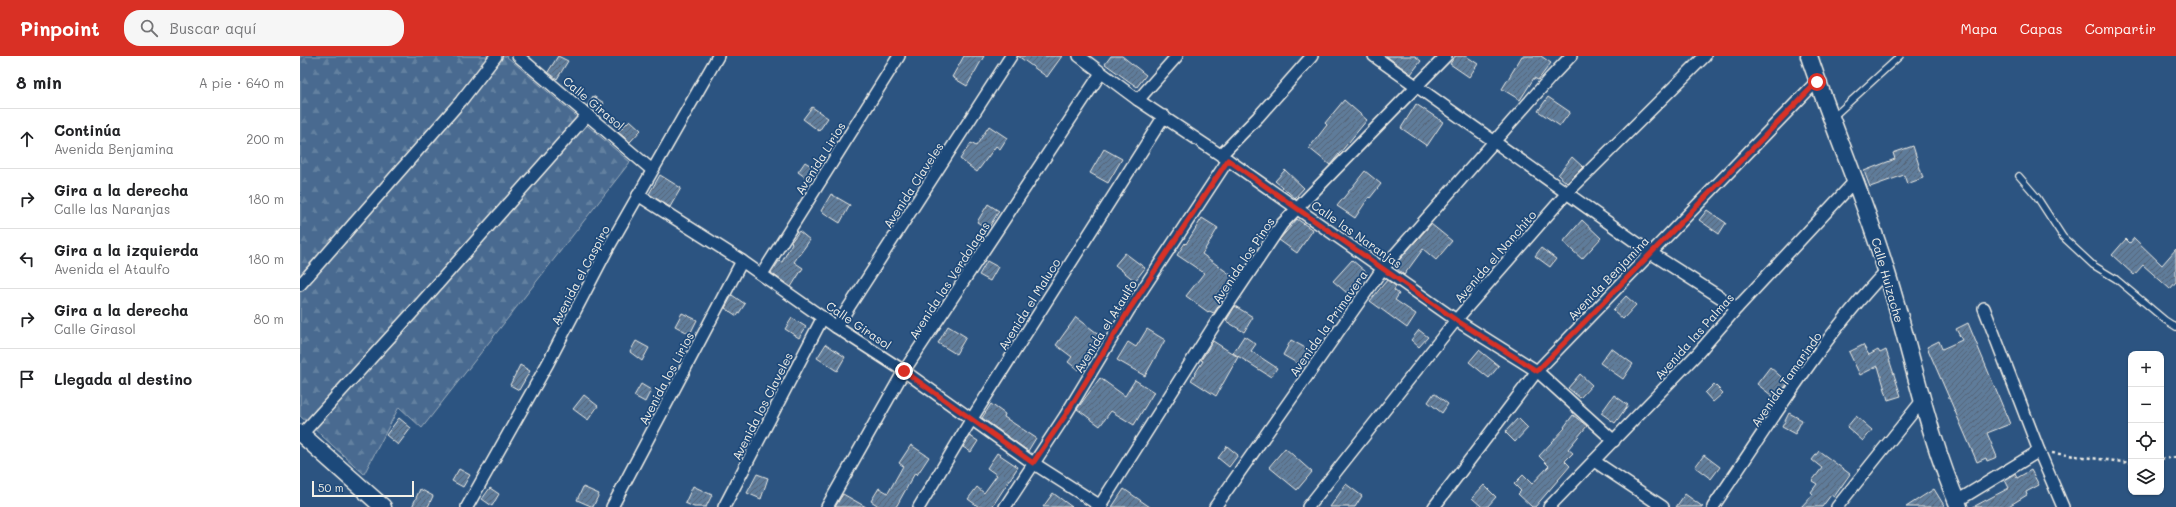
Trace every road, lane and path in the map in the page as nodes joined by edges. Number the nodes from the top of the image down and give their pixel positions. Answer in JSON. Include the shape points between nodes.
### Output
{"nodes":[{"id":1,"x":496,"y":56,"type":"edge"},
{"id":2,"x":518,"y":56,"type":"edge"},
{"id":3,"x":718,"y":56,"type":"edge"},
{"id":4,"x":899,"y":56,"type":"edge"},
{"id":5,"x":1011,"y":56,"type":"edge"},
{"id":6,"x":1079,"y":56,"type":"edge"},
{"id":7,"x":1177,"y":56,"type":"edge"},
{"id":8,"x":1312,"y":56,"type":"edge"},
{"id":9,"x":1374,"y":56,"type":"edge"},
{"id":10,"x":1446,"y":56,"type":"edge"},
{"id":11,"x":1572,"y":56,"type":"edge"},
{"id":12,"x":1705,"y":56,"type":"edge"},
{"id":13,"x":1808,"y":56,"type":"edge"},
{"id":14,"x":1900,"y":56,"type":"edge"},
{"id":15,"x":1101,"y":73,"type":"junction"},
{"id":16,"x":1817,"y":82,"type":"junction"},
{"id":17,"x":1417,"y":88,"type":"junction"},
{"id":18,"x":1138,"y":100,"type":"junction"},
{"id":19,"x":588,"y":114,"type":"junction"},
{"id":20,"x":1164,"y":116,"type":"junction"},
{"id":21,"x":1832,"y":118,"type":"junction"},
{"id":22,"x":1495,"y":142,"type":"junction"},
{"id":23,"x":1224,"y":158,"type":"junction"},
{"id":24,"x":652,"y":170,"type":"junction"},
{"id":25,"x":2019,"y":176,"type":"dead end"},
{"id":26,"x":1856,"y":180,"type":"junction"},
{"id":27,"x":1567,"y":193,"type":"junction"},
{"id":28,"x":638,"y":195,"type":"junction"},
{"id":29,"x":1298,"y":208,"type":"junction"},
{"id":30,"x":1651,"y":253,"type":"junction"},
{"id":31,"x":742,"y":261,"type":"junction"},
{"id":32,"x":1383,"y":268,"type":"junction"},
{"id":33,"x":1886,"y":271,"type":"junction"},
{"id":34,"x":762,"y":274,"type":"junction"},
{"id":35,"x":300,"y":285,"type":"edge"},
{"id":36,"x":1736,"y":308,"type":"junction"},
{"id":37,"x":1984,"y":308,"type":"dead end"},
{"id":38,"x":823,"y":318,"type":"junction"},
{"id":39,"x":1456,"y":320,"type":"junction"},
{"id":40,"x":836,"y":327,"type":"junction"},
{"id":41,"x":2176,"y":327,"type":"edge"},
{"id":42,"x":904,"y":371,"type":"junction"},
{"id":43,"x":1537,"y":371,"type":"junction"},
{"id":44,"x":1921,"y":402,"type":"junction"},
{"id":45,"x":972,"y":420,"type":"junction"},
{"id":46,"x":301,"y":434,"type":"edge"},
{"id":47,"x":1614,"y":441,"type":"junction"},
{"id":48,"x":2039,"y":451,"type":"junction"},
{"id":49,"x":2176,"y":457,"type":"edge"},
{"id":50,"x":2164,"y":459,"type":"edge"},
{"id":51,"x":1594,"y":461,"type":"junction"},
{"id":52,"x":1033,"y":463,"type":"junction"},
{"id":53,"x":2128,"y":463,"type":"edge"},
{"id":54,"x":1958,"y":504,"type":"edge"},
{"id":55,"x":383,"y":507,"type":"edge"},
{"id":56,"x":467,"y":507,"type":"edge"},
{"id":57,"x":612,"y":507,"type":"edge"},
{"id":58,"x":724,"y":507,"type":"edge"},
{"id":59,"x":827,"y":507,"type":"edge"},
{"id":60,"x":919,"y":507,"type":"edge"},
{"id":61,"x":1005,"y":507,"type":"edge"},
{"id":62,"x":1101,"y":507,"type":"edge"},
{"id":63,"x":1216,"y":507,"type":"edge"},
{"id":64,"x":1308,"y":507,"type":"edge"},
{"id":65,"x":1434,"y":507,"type":"edge"},
{"id":66,"x":1549,"y":507,"type":"edge"},
{"id":67,"x":1664,"y":507,"type":"edge"},
{"id":68,"x":1713,"y":507,"type":"edge"},
{"id":69,"x":1837,"y":507,"type":"edge"},
{"id":70,"x":2063,"y":507,"type":"edge"}],
"edges":[{"from":1,"to":35,"type":"street","via":[[460,102]]},
{"from":2,"to":19,"type":"street","name":"Calle Girasol"},
{"from":3,"to":24,"type":"street","name":"Avenida el Caspiro"},
{"from":4,"to":34,"type":"street","name":"Avenida Lirios"},
{"from":5,"to":40,"type":"street","name":"Avenida Claveles"},
{"from":6,"to":15,"type":"street","name":"Calle las Naranjas"},
{"from":7,"to":18,"type":"street"},
{"from":8,"to":23,"type":"street","name":"Avenida el Ataulfo"},
{"from":9,"to":17,"type":"street"},
{"from":10,"to":17,"type":"street","name":"Avenida los Pinos"},
{"from":11,"to":22,"type":"street","name":"Avenida la Primavera"},
{"from":12,"to":27,"type":"street","name":"Avenida el Nanchito"},
{"from":13,"to":16,"type":"street","name":"Calle Huizache"},
{"from":14,"to":21,"type":"lane"},
{"from":15,"to":18,"type":"street","name":"Calle las Naranjas"},
{"from":15,"to":42,"type":"street","name":"Avenida las Verdolagas"},
{"from":16,"to":21,"type":"street","name":"Calle Huizache"},
{"from":16,"to":30,"type":"street","name":"Avenida Benjamina"},
{"from":17,"to":22,"type":"street"},
{"from":17,"to":29,"type":"street","name":"Avenida los Pinos"},
{"from":18,"to":20,"type":"street","name":"Calle las Naranjas"},
{"from":19,"to":24,"type":"street","name":"Calle Girasol"},
{"from":19,"to":46,"type":"street"},
{"from":20,"to":23,"type":"street","name":"Calle las Naranjas"},
{"from":20,"to":45,"type":"street","name":"Avenida el Maluco"},
{"from":21,"to":26,"type":"street","name":"Calle Huizache"},
{"from":22,"to":27,"type":"street"},
{"from":22,"to":32,"type":"street","name":"Avenida la Primavera"},
{"from":23,"to":29,"type":"street","name":"Calle las Naranjas"},
{"from":23,"to":52,"type":"street","name":"Avenida el Ataulfo","via":[[1065,416]]},
{"from":24,"to":28,"type":"street","name":"Avenida el Caspiro"},
{"from":25,"to":41,"type":"lane","via":[[2037,197],[2063,237],[2093,265],[2116,278]]},
{"from":26,"to":33,"type":"street","name":"Calle Huizache"},
{"from":26,"to":36,"type":"street","name":"Avenida las Palmas"},
{"from":27,"to":30,"type":"street"},
{"from":27,"to":39,"type":"street","name":"Avenida el Nanchito"},
{"from":28,"to":31,"type":"street","name":"Calle Girasol"},
{"from":28,"to":56,"type":"street","name":"Avenida el Caspiro"},
{"from":29,"to":32,"type":"street","name":"Calle las Naranjas"},
{"from":29,"to":62,"type":"street","name":"Avenida los Pinos","via":[[1282,224],[1215,324]]},
{"from":30,"to":36,"type":"street"},
{"from":30,"to":43,"type":"street","name":"Avenida Benjamina"},
{"from":31,"to":34,"type":"street","name":"Calle Girasol"},
{"from":31,"to":57,"type":"street","name":"Avenida los Lirios"},
{"from":32,"to":39,"type":"street","name":"Calle las Naranjas"},
{"from":32,"to":63,"type":"street","name":"Avenida la Primavera"},
{"from":33,"to":44,"type":"street","name":"Calle Huizache"},
{"from":33,"to":68,"type":"street","name":"Avenida Tamarindo","via":[[1863,295],[1819,352]]},
{"from":34,"to":38,"type":"street","name":"Calle Girasol"},
{"from":36,"to":47,"type":"street","name":"Avenida las Palmas","via":[[1698,353]]},
{"from":37,"to":48,"type":"street"},
{"from":38,"to":40,"type":"street","name":"Calle Girasol"},
{"from":38,"to":58,"type":"street","name":"Avenida los Claveles"},
{"from":39,"to":43,"type":"street","name":"Calle las Naranjas"},
{"from":39,"to":64,"type":"street","name":"Avenida el Nanchito"},
{"from":40,"to":42,"type":"street","name":"Calle Girasol"},
{"from":42,"to":45,"type":"street","name":"Calle Girasol"},
{"from":42,"to":59,"type":"street","name":"Avenida las Verdolagas"},
{"from":43,"to":47,"type":"street","name":"Calle las Naranjas"},
{"from":43,"to":65,"type":"street","name":"Avenida Benjamina"},
{"from":44,"to":54,"type":"street","name":"Calle Huizache"},
{"from":44,"to":69,"type":"street"},
{"from":45,"to":52,"type":"street","name":"Calle Girasol"},
{"from":45,"to":60,"type":"street","name":"Avenida el Maluco"},
{"from":46,"to":55,"type":"street"},
{"from":47,"to":51,"type":"street","name":"Avenida las Palmas"},
{"from":48,"to":53,"type":"path"},
{"from":48,"to":54,"type":"street"},
{"from":48,"to":70,"type":"street"},
{"from":49,"to":50,"type":"path"},
{"from":51,"to":66,"type":"street","name":"Avenida las Palmas"},
{"from":51,"to":67,"type":"street"},
{"from":52,"to":61,"type":"street","name":"Avenida el Ataulfo"},
{"from":52,"to":62,"type":"street","name":"Calle Girasol"}]}
